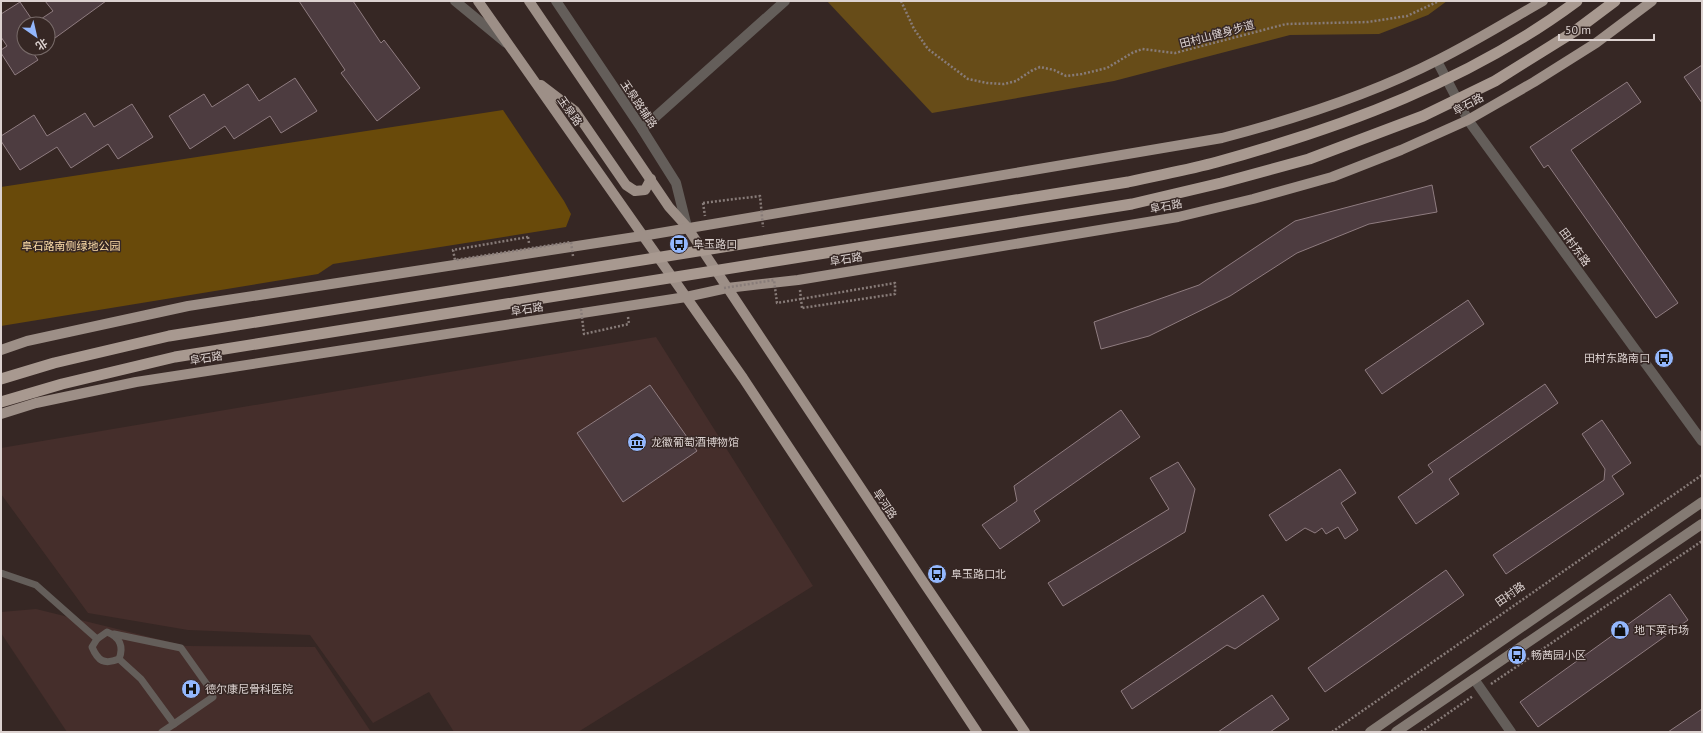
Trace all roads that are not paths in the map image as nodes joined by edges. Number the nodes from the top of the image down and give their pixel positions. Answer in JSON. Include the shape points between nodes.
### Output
{"nodes":[{"id":1,"x":455,"y":1,"type":"edge"},
{"id":2,"x":478,"y":1,"type":"edge"},
{"id":3,"x":529,"y":1,"type":"edge"},
{"id":4,"x":556,"y":1,"type":"edge"},
{"id":5,"x":785,"y":1,"type":"edge"},
{"id":6,"x":1543,"y":1,"type":"edge"},
{"id":7,"x":1577,"y":1,"type":"edge"},
{"id":8,"x":1615,"y":1,"type":"edge"},
{"id":9,"x":1652,"y":1,"type":"edge"},
{"id":10,"x":510,"y":47,"type":"junction"},
{"id":11,"x":1437,"y":61,"type":"junction"},
{"id":12,"x":533,"y":79,"type":"junction"},
{"id":13,"x":1468,"y":120,"type":"junction"},
{"id":14,"x":642,"y":129,"type":"junction"},
{"id":15,"x":651,"y":179,"type":"junction"},
{"id":16,"x":687,"y":227,"type":"junction"},
{"id":17,"x":642,"y":236,"type":"junction"},
{"id":18,"x":726,"y":288,"type":"junction"},
{"id":19,"x":686,"y":297,"type":"junction"},
{"id":20,"x":1,"y":350,"type":"edge"},
{"id":21,"x":1,"y":379,"type":"edge"},
{"id":22,"x":1,"y":402,"type":"edge"},
{"id":23,"x":1,"y":414,"type":"edge"},
{"id":24,"x":1702,"y":441,"type":"edge"},
{"id":25,"x":1702,"y":502,"type":"edge"},
{"id":26,"x":1702,"y":524,"type":"edge"},
{"id":27,"x":1,"y":573,"type":"edge"},
{"id":28,"x":114,"y":634,"type":"junction"},
{"id":29,"x":96,"y":639,"type":"junction"},
{"id":30,"x":119,"y":659,"type":"junction"},
{"id":31,"x":1474,"y":679,"type":"junction"},
{"id":32,"x":174,"y":724,"type":"junction"},
{"id":33,"x":162,"y":732,"type":"edge"},
{"id":34,"x":977,"y":732,"type":"edge"},
{"id":35,"x":1025,"y":732,"type":"edge"},
{"id":36,"x":1370,"y":732,"type":"edge"},
{"id":37,"x":1396,"y":732,"type":"edge"},
{"id":38,"x":1511,"y":732,"type":"edge"}],
"edges":[{"from":1,"to":10,"type":"street"},
{"from":2,"to":10,"type":"main road","name":"玉泉路"},
{"from":3,"to":15,"type":"main road"},
{"from":4,"to":14,"type":"street","name":"玉泉路辅路"},
{"from":5,"to":14,"type":"street"},
{"from":6,"to":11,"type":"main road"},
{"from":7,"to":21,"type":"highway","bridge":true,"via":[[1561,14],[1484,61],[1413,96],[1301,138],[1216,162],[1128,182],[169,336],[54,363]]},
{"from":8,"to":22,"type":"highway","name":"阜石路","bridge":true,"via":[[1575,31],[1495,81],[1423,116],[1309,159],[1221,183],[1132,204],[175,357],[62,384]]},
{"from":9,"to":13,"type":"main road","name":"阜石路","via":[[1596,44]]},
{"from":10,"to":12,"type":"main road","name":"玉泉路"},
{"from":11,"to":13,"type":"street","name":"田村东路"},
{"from":11,"to":16,"type":"main road","via":[[1300,116],[1222,138]]},
{"from":12,"to":15,"type":"main road","via":[[575,111],[626,185],[635,191],[645,190]]},
{"from":12,"to":17,"type":"main road","name":"玉泉路"},
{"from":13,"to":18,"type":"main road","name":"阜石路","via":[[1332,177],[1178,217],[798,280]]},
{"from":13,"to":24,"type":"street","name":"田村东路"},
{"from":14,"to":16,"type":"street","name":"玉泉路辅路","via":[[676,183]]},
{"from":15,"to":16,"type":"main road"},
{"from":16,"to":17,"type":"main road"},
{"from":16,"to":18,"type":"main road","name":"旱河路"},
{"from":17,"to":19,"type":"main road","name":"玉泉路"},
{"from":17,"to":20,"type":"main road","via":[[188,306],[27,341]]},
{"from":18,"to":19,"type":"main road","name":"阜石路"},
{"from":18,"to":35,"type":"main road","name":"旱河路"},
{"from":19,"to":23,"type":"main road","name":"阜石路","via":[[136,382],[36,403]]},
{"from":19,"to":34,"type":"main road","via":[[743,378]]},
{"from":25,"to":36,"type":"main road"},
{"from":26,"to":31,"type":"main road"},
{"from":27,"to":29,"type":"lane","via":[[36,585]]},
{"from":28,"to":29,"type":"lane","via":[[107,632]]},
{"from":28,"to":30,"type":"lane","via":[[121,646],[122,653]]},
{"from":28,"to":32,"type":"lane","via":[[181,648],[208,686],[213,697]]},
{"from":29,"to":30,"type":"lane","via":[[92,648],[96,656],[103,662],[110,663]]},
{"from":30,"to":32,"type":"lane","via":[[141,679]]},
{"from":31,"to":37,"type":"main road"},
{"from":31,"to":38,"type":"street"},
{"from":32,"to":33,"type":"lane"}]}
